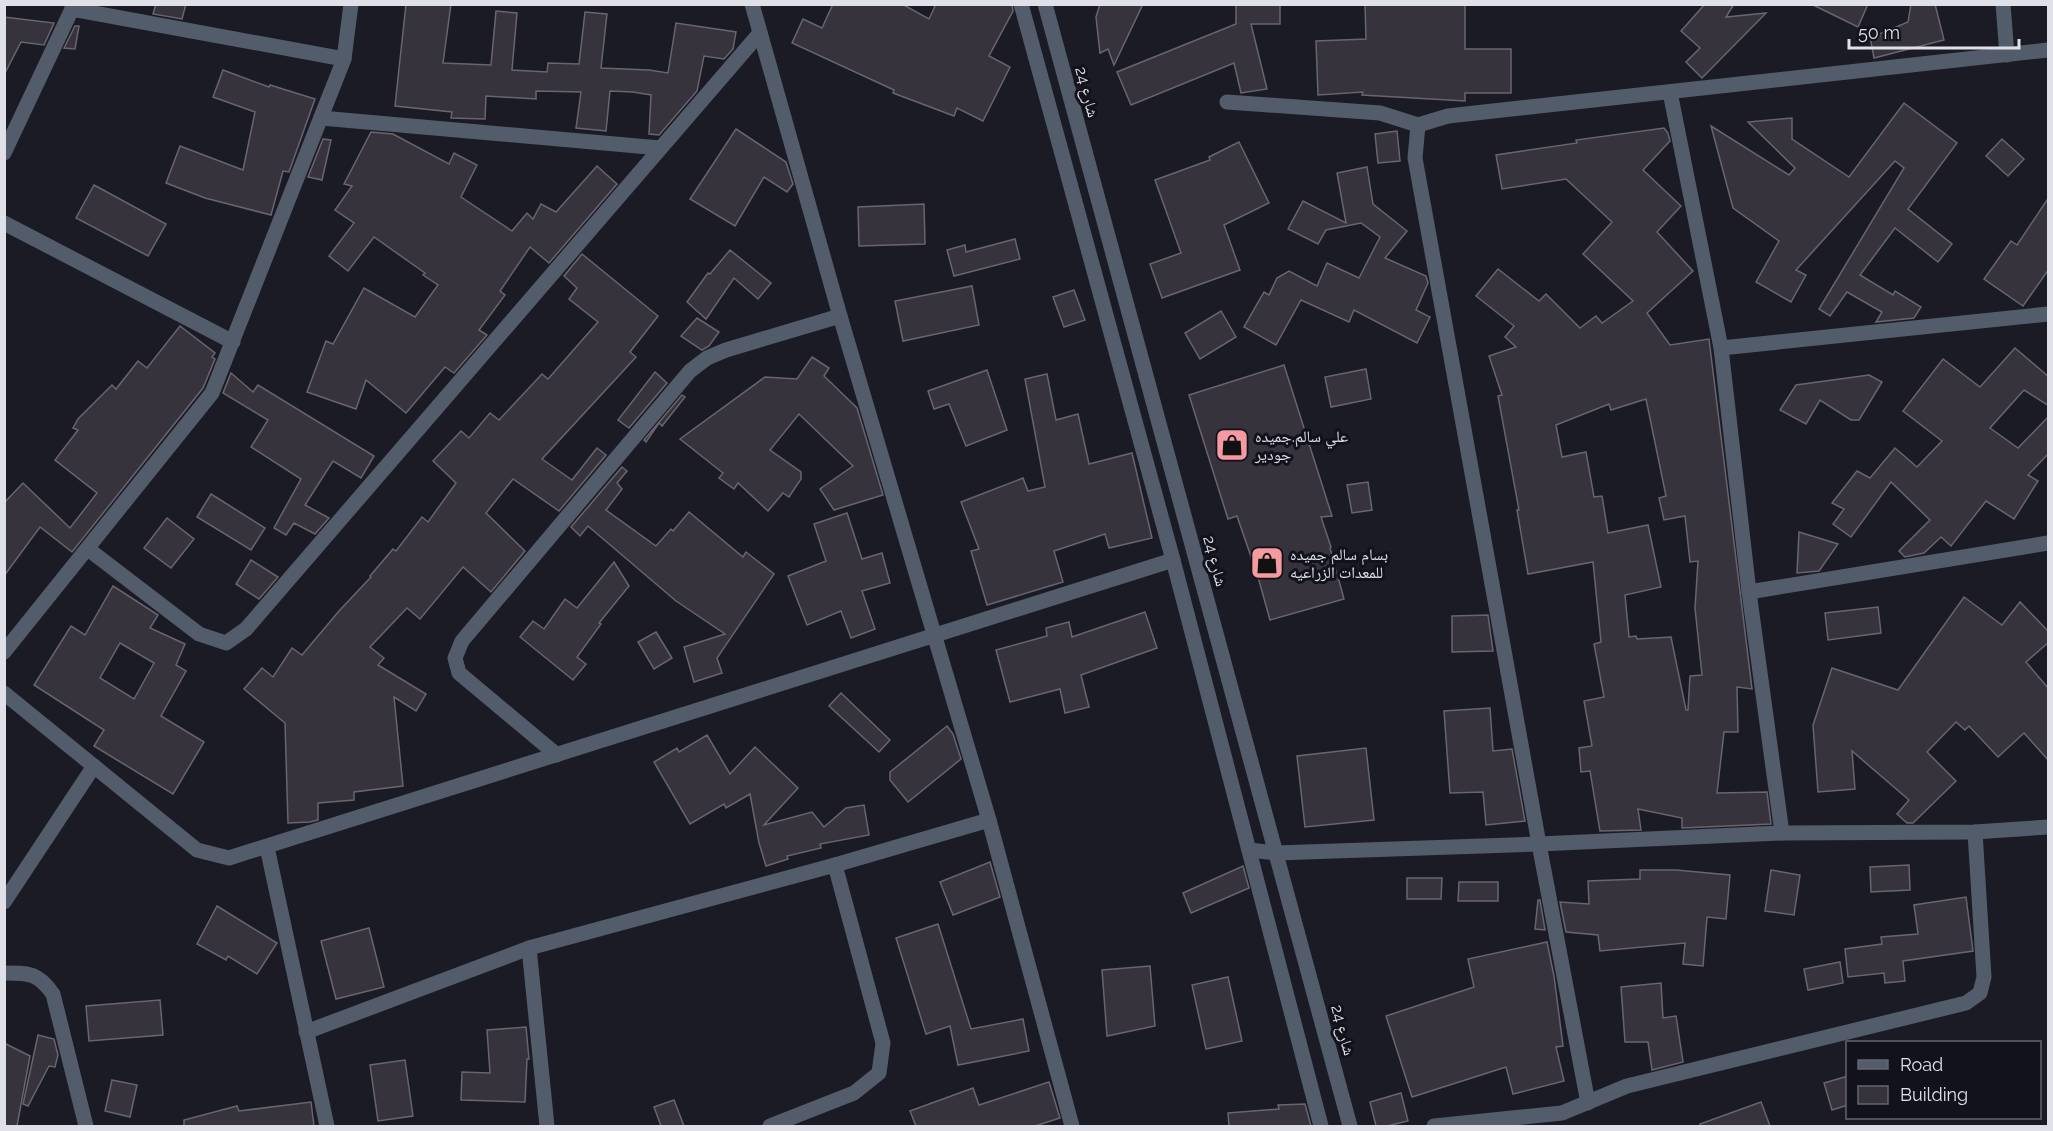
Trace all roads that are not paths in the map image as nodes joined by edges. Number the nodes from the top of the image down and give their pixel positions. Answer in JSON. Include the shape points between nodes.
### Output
{"nodes":[{"id":1,"x":351,"y":4,"type":"edge"},
{"id":2,"x":752,"y":4,"type":"edge"},
{"id":3,"x":1021,"y":4,"type":"edge"},
{"id":4,"x":1045,"y":4,"type":"edge"},
{"id":5,"x":2003,"y":4,"type":"edge"},
{"id":6,"x":72,"y":7,"type":"edge"},
{"id":7,"x":760,"y":33,"type":"junction"},
{"id":8,"x":2049,"y":50,"type":"edge"},
{"id":9,"x":2007,"y":55,"type":"junction"},
{"id":10,"x":344,"y":59,"type":"junction"},
{"id":11,"x":1670,"y":92,"type":"junction"},
{"id":12,"x":1227,"y":102,"type":"dead end"},
{"id":13,"x":321,"y":118,"type":"junction"},
{"id":14,"x":1418,"y":125,"type":"junction"},
{"id":15,"x":660,"y":148,"type":"junction"},
{"id":16,"x":4,"y":153,"type":"edge"},
{"id":17,"x":4,"y":223,"type":"edge"},
{"id":18,"x":2049,"y":314,"type":"edge"},
{"id":19,"x":840,"y":316,"type":"junction"},
{"id":20,"x":233,"y":342,"type":"junction"},
{"id":21,"x":1721,"y":348,"type":"junction"},
{"id":22,"x":2049,"y":543,"type":"edge"},
{"id":23,"x":88,"y":549,"type":"junction"},
{"id":24,"x":1173,"y":560,"type":"junction"},
{"id":25,"x":1749,"y":592,"type":"junction"},
{"id":26,"x":936,"y":636,"type":"junction"},
{"id":27,"x":4,"y":652,"type":"edge"},
{"id":28,"x":4,"y":693,"type":"edge"},
{"id":29,"x":557,"y":755,"type":"junction"},
{"id":30,"x":94,"y":766,"type":"junction"},
{"id":31,"x":988,"y":820,"type":"junction"},
{"id":32,"x":2049,"y":827,"type":"edge"},
{"id":33,"x":1976,"y":832,"type":"junction"},
{"id":34,"x":1782,"y":833,"type":"junction"},
{"id":35,"x":1539,"y":844,"type":"junction"},
{"id":36,"x":267,"y":847,"type":"junction"},
{"id":37,"x":1249,"y":850,"type":"junction"},
{"id":38,"x":1276,"y":853,"type":"junction"},
{"id":39,"x":835,"y":865,"type":"junction"},
{"id":40,"x":4,"y":902,"type":"edge"},
{"id":41,"x":529,"y":948,"type":"junction"},
{"id":42,"x":4,"y":973,"type":"edge"},
{"id":43,"x":306,"y":1032,"type":"junction"},
{"id":44,"x":1588,"y":1103,"type":"junction"},
{"id":45,"x":86,"y":1126,"type":"edge"},
{"id":46,"x":327,"y":1126,"type":"edge"},
{"id":47,"x":547,"y":1126,"type":"edge"},
{"id":48,"x":770,"y":1126,"type":"edge"},
{"id":49,"x":1072,"y":1126,"type":"edge"},
{"id":50,"x":1321,"y":1126,"type":"edge"},
{"id":51,"x":1350,"y":1126,"type":"edge"},
{"id":52,"x":1434,"y":1126,"type":"edge"}],
"edges":[{"from":1,"to":10,"type":"street"},
{"from":2,"to":7,"type":"street"},
{"from":3,"to":24,"type":"street"},
{"from":4,"to":38,"type":"street","name":"شارع 24"},
{"from":5,"to":9,"type":"street"},
{"from":6,"to":10,"type":"street"},
{"from":6,"to":16,"type":"street"},
{"from":7,"to":15,"type":"street"},
{"from":7,"to":19,"type":"street"},
{"from":8,"to":9,"type":"street"},
{"from":9,"to":11,"type":"street"},
{"from":10,"to":13,"type":"street"},
{"from":11,"to":14,"type":"street","via":[[1448,116]]},
{"from":11,"to":21,"type":"street"},
{"from":12,"to":14,"type":"street","via":[[1380,113]]},
{"from":13,"to":15,"type":"street"},
{"from":13,"to":20,"type":"street"},
{"from":14,"to":35,"type":"street","via":[[1415,158]]},
{"from":15,"to":23,"type":"street","via":[[239,633],[226,642],[199,634]]},
{"from":17,"to":20,"type":"street"},
{"from":18,"to":21,"type":"street"},
{"from":19,"to":26,"type":"street"},
{"from":19,"to":29,"type":"street","via":[[726,350],[708,357],[690,371],[462,641],[455,658],[459,673]]},
{"from":20,"to":23,"type":"street","via":[[212,393]]},
{"from":21,"to":25,"type":"street"},
{"from":22,"to":25,"type":"street"},
{"from":23,"to":27,"type":"street"},
{"from":24,"to":26,"type":"street"},
{"from":24,"to":37,"type":"street"},
{"from":25,"to":34,"type":"street"},
{"from":26,"to":29,"type":"street"},
{"from":26,"to":31,"type":"street"},
{"from":28,"to":30,"type":"street"},
{"from":29,"to":36,"type":"street"},
{"from":30,"to":36,"type":"street","via":[[197,850],[229,858]]},
{"from":30,"to":40,"type":"street"},
{"from":31,"to":39,"type":"street"},
{"from":31,"to":49,"type":"street"},
{"from":32,"to":33,"type":"street"},
{"from":33,"to":34,"type":"street"},
{"from":33,"to":44,"type":"street","via":[[1984,977],[1980,993],[1966,1003],[1627,1086]]},
{"from":34,"to":35,"type":"street"},
{"from":35,"to":38,"type":"street"},
{"from":35,"to":44,"type":"street"},
{"from":36,"to":43,"type":"street"},
{"from":37,"to":38,"type":"street"},
{"from":37,"to":50,"type":"street"},
{"from":38,"to":51,"type":"street","name":"شارع 24"},
{"from":39,"to":41,"type":"street"},
{"from":39,"to":48,"type":"street","via":[[883,1043],[879,1073],[854,1093]]},
{"from":41,"to":43,"type":"street"},
{"from":41,"to":47,"type":"street"},
{"from":42,"to":45,"type":"street","via":[[27,973],[43,979],[53,994]]},
{"from":43,"to":46,"type":"street"},
{"from":44,"to":52,"type":"street","via":[[1562,1113]]}]}
